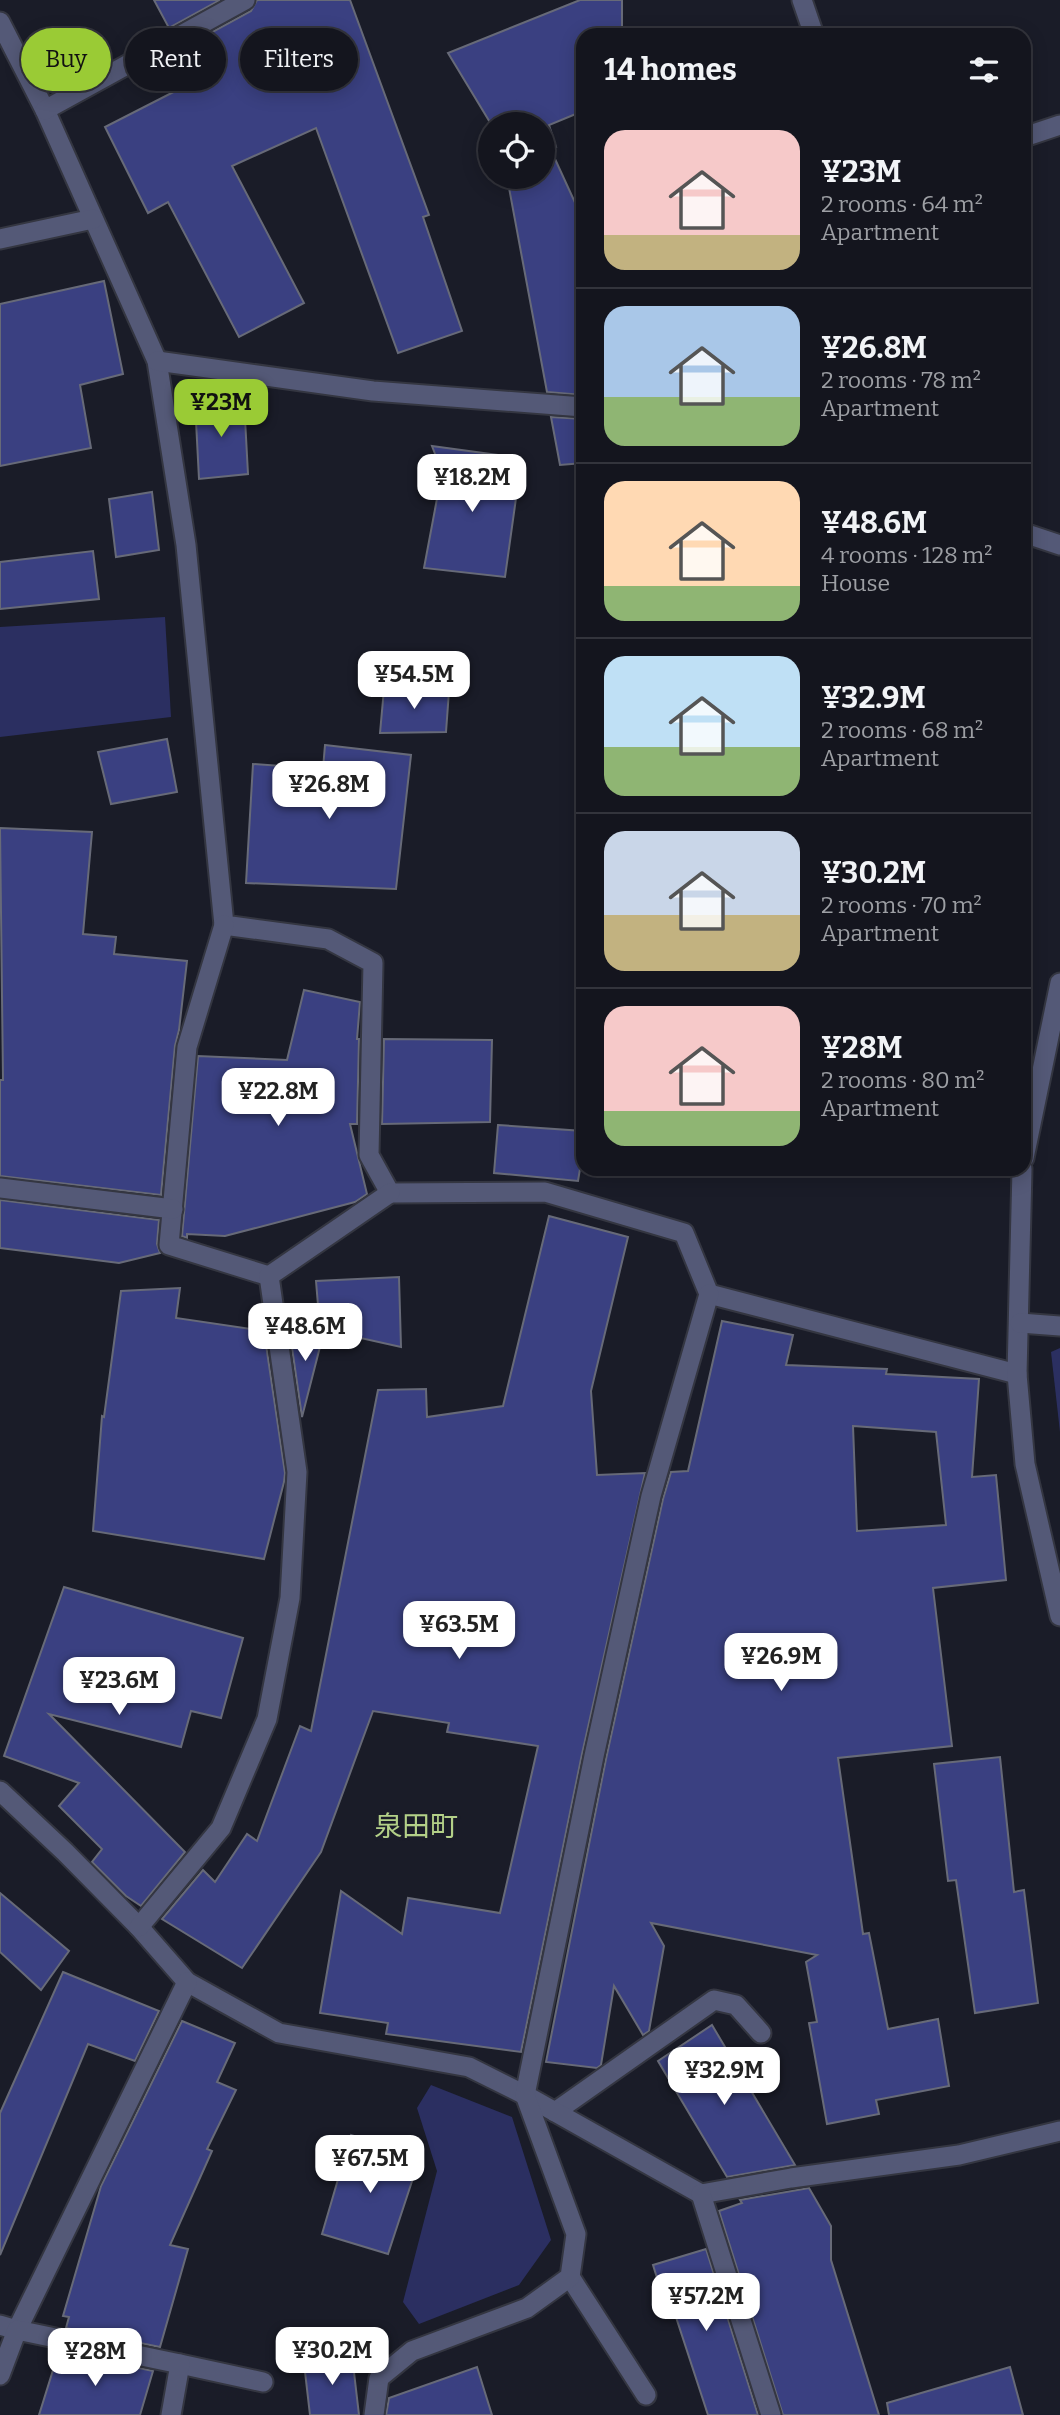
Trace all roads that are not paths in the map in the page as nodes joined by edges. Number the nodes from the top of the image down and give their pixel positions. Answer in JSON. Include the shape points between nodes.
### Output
{"nodes":[{"id":1,"x":245,"y":0,"type":"edge"},
{"id":2,"x":802,"y":0,"type":"edge"},
{"id":3,"x":0,"y":22,"type":"edge"},
{"id":4,"x":812,"y":28,"type":"edge"},
{"id":5,"x":45,"y":110,"type":"junction"},
{"id":6,"x":1060,"y":125,"type":"edge"},
{"id":7,"x":1031,"y":135,"type":"edge"},
{"id":8,"x":93,"y":219,"type":"junction"},
{"id":9,"x":0,"y":239,"type":"edge"},
{"id":10,"x":157,"y":361,"type":"junction"},
{"id":11,"x":576,"y":406,"type":"edge"},
{"id":12,"x":1031,"y":535,"type":"edge"},
{"id":13,"x":1060,"y":545,"type":"edge"},
{"id":14,"x":224,"y":925,"type":"junction"},
{"id":15,"x":1060,"y":983,"type":"edge"},
{"id":16,"x":1031,"y":1124,"type":"edge"},
{"id":17,"x":1022,"y":1176,"type":"edge"},
{"id":18,"x":0,"y":1188,"type":"edge"},
{"id":19,"x":390,"y":1193,"type":"junction"},
{"id":20,"x":173,"y":1209,"type":"junction"},
{"id":21,"x":269,"y":1276,"type":"junction"},
{"id":22,"x":709,"y":1294,"type":"junction"},
{"id":23,"x":1020,"y":1323,"type":"junction"},
{"id":24,"x":1060,"y":1326,"type":"edge"},
{"id":25,"x":1017,"y":1374,"type":"junction"},
{"id":26,"x":1060,"y":1616,"type":"edge"},
{"id":27,"x":0,"y":1791,"type":"edge"},
{"id":28,"x":139,"y":1927,"type":"junction"},
{"id":29,"x":187,"y":1982,"type":"junction"},
{"id":30,"x":761,"y":2033,"type":"dead end"},
{"id":31,"x":525,"y":2095,"type":"junction"},
{"id":32,"x":555,"y":2112,"type":"junction"},
{"id":33,"x":1060,"y":2131,"type":"edge"},
{"id":34,"x":701,"y":2194,"type":"junction"},
{"id":35,"x":570,"y":2277,"type":"junction"},
{"id":36,"x":9,"y":2328,"type":"edge"},
{"id":37,"x":180,"y":2364,"type":"junction"},
{"id":38,"x":0,"y":2375,"type":"edge"},
{"id":39,"x":263,"y":2382,"type":"dead end"},
{"id":40,"x":646,"y":2395,"type":"dead end"},
{"id":41,"x":171,"y":2415,"type":"edge"},
{"id":42,"x":374,"y":2415,"type":"edge"},
{"id":43,"x":771,"y":2415,"type":"edge"}],
"edges":[{"from":1,"to":5,"type":"street"},
{"from":2,"to":4,"type":"street"},
{"from":3,"to":5,"type":"street"},
{"from":5,"to":8,"type":"street"},
{"from":6,"to":7,"type":"street"},
{"from":8,"to":9,"type":"street"},
{"from":8,"to":10,"type":"street"},
{"from":10,"to":11,"type":"street","via":[[373,391]]},
{"from":10,"to":14,"type":"street","via":[[186,545]]},
{"from":12,"to":13,"type":"street"},
{"from":14,"to":19,"type":"street","via":[[328,939],[373,962],[369,1154]]},
{"from":14,"to":20,"type":"street","via":[[187,1047]]},
{"from":15,"to":16,"type":"street"},
{"from":17,"to":23,"type":"street"},
{"from":18,"to":20,"type":"street"},
{"from":19,"to":21,"type":"street"},
{"from":19,"to":22,"type":"street","via":[[545,1192],[684,1233]]},
{"from":20,"to":21,"type":"street","via":[[169,1245]]},
{"from":21,"to":28,"type":"street","via":[[297,1472],[290,1598],[267,1719],[221,1828]]},
{"from":22,"to":25,"type":"street"},
{"from":22,"to":31,"type":"street","via":[[651,1496]]},
{"from":23,"to":24,"type":"street"},
{"from":23,"to":25,"type":"street"},
{"from":25,"to":26,"type":"street","via":[[1025,1464]]},
{"from":27,"to":28,"type":"street"},
{"from":28,"to":29,"type":"street"},
{"from":29,"to":31,"type":"street","via":[[279,2033],[469,2067]]},
{"from":29,"to":36,"type":"street"},
{"from":30,"to":32,"type":"street","via":[[736,2005],[714,2000]]},
{"from":31,"to":32,"type":"street"},
{"from":31,"to":35,"type":"street","via":[[576,2234]]},
{"from":32,"to":34,"type":"street"},
{"from":33,"to":34,"type":"street","via":[[959,2155]]},
{"from":34,"to":43,"type":"street"},
{"from":35,"to":40,"type":"street"},
{"from":35,"to":42,"type":"street","via":[[527,2308],[412,2351],[379,2378]]},
{"from":36,"to":37,"type":"street"},
{"from":36,"to":38,"type":"street"},
{"from":37,"to":39,"type":"street"},
{"from":37,"to":41,"type":"street"}]}
